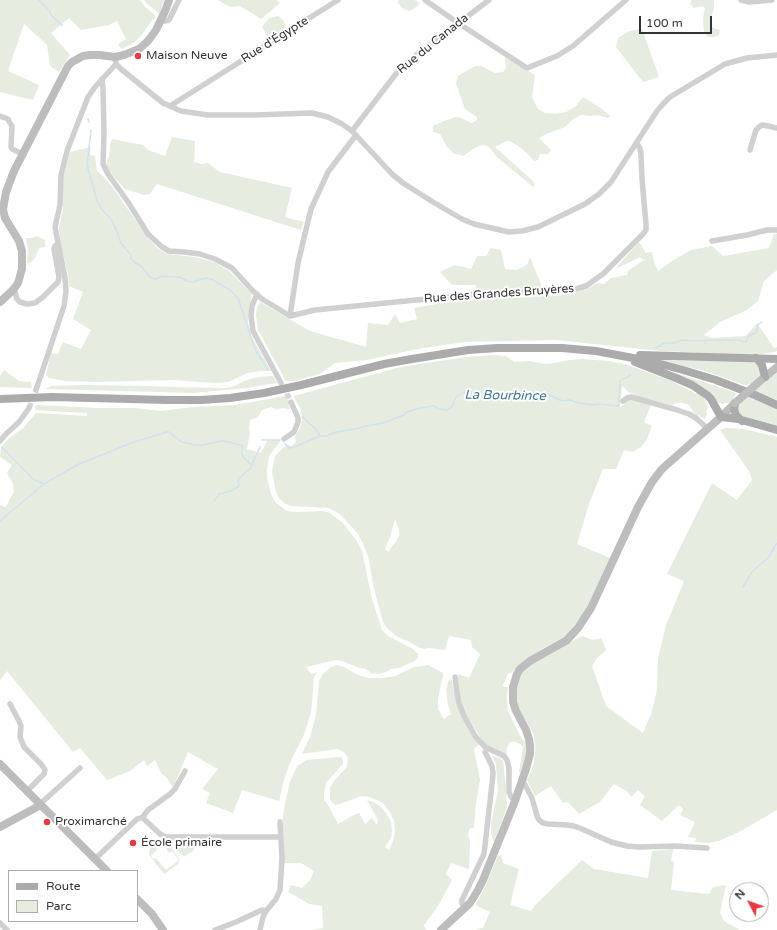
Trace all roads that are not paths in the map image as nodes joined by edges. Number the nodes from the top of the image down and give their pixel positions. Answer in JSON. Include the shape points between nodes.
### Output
{"nodes":[{"id":1,"x":169,"y":0,"type":"edge"},
{"id":2,"x":179,"y":0,"type":"edge"},
{"id":3,"x":338,"y":0,"type":"edge"},
{"id":4,"x":425,"y":0,"type":"edge"},
{"id":5,"x":489,"y":0,"type":"edge"},
{"id":6,"x":626,"y":0,"type":"edge"},
{"id":7,"x":741,"y":0,"type":"edge"},
{"id":8,"x":772,"y":0,"type":"edge"},
{"id":9,"x":161,"y":21,"type":"junction"},
{"id":10,"x":458,"y":23,"type":"junction"},
{"id":11,"x":777,"y":55,"type":"edge"},
{"id":12,"x":114,"y":59,"type":"junction"},
{"id":13,"x":102,"y":79,"type":"junction"},
{"id":14,"x":170,"y":106,"type":"junction"},
{"id":15,"x":0,"y":116,"type":"edge"},
{"id":16,"x":777,"y":128,"type":"edge"},
{"id":17,"x":354,"y":133,"type":"junction"},
{"id":18,"x":636,"y":143,"type":"junction"},
{"id":19,"x":750,"y":150,"type":"dead end"},
{"id":20,"x":23,"y":154,"type":"junction"},
{"id":21,"x":777,"y":230,"type":"edge"},
{"id":22,"x":712,"y":241,"type":"dead end"},
{"id":23,"x":58,"y":244,"type":"junction"},
{"id":24,"x":13,"y":290,"type":"junction"},
{"id":25,"x":257,"y":294,"type":"junction"},
{"id":26,"x":0,"y":302,"type":"edge"},
{"id":27,"x":290,"y":316,"type":"junction"},
{"id":28,"x":616,"y":354,"type":"junction"},
{"id":29,"x":756,"y":358,"type":"junction"},
{"id":30,"x":777,"y":359,"type":"edge"},
{"id":31,"x":777,"y":368,"type":"edge"},
{"id":32,"x":763,"y":379,"type":"junction"},
{"id":33,"x":281,"y":383,"type":"tunnel mouth"},
{"id":34,"x":36,"y":390,"type":"tunnel mouth"},
{"id":35,"x":0,"y":399,"type":"edge"},
{"id":36,"x":623,"y":401,"type":"dead end"},
{"id":37,"x":291,"y":402,"type":"tunnel mouth"},
{"id":38,"x":735,"y":403,"type":"junction"},
{"id":39,"x":777,"y":405,"type":"edge"},
{"id":40,"x":29,"y":408,"type":"tunnel mouth"},
{"id":41,"x":721,"y":417,"type":"junction"},
{"id":42,"x":742,"y":421,"type":"junction"},
{"id":43,"x":708,"y":429,"type":"junction"},
{"id":44,"x":777,"y":430,"type":"edge"},
{"id":45,"x":284,"y":439,"type":"dead end"},
{"id":46,"x":0,"y":441,"type":"edge"},
{"id":47,"x":455,"y":677,"type":"dead end"},
{"id":48,"x":10,"y":704,"type":"dead end"},
{"id":49,"x":485,"y":752,"type":"dead end"},
{"id":50,"x":0,"y":764,"type":"edge"},
{"id":51,"x":80,"y":768,"type":"dead end"},
{"id":52,"x":185,"y":772,"type":"dead end"},
{"id":53,"x":522,"y":781,"type":"junction"},
{"id":54,"x":27,"y":791,"type":"junction"},
{"id":55,"x":515,"y":801,"type":"junction"},
{"id":56,"x":40,"y":804,"type":"junction"},
{"id":57,"x":142,"y":818,"type":"junction"},
{"id":58,"x":280,"y":822,"type":"dead end"},
{"id":59,"x":0,"y":827,"type":"edge"},
{"id":60,"x":281,"y":837,"type":"junction"},
{"id":61,"x":707,"y":848,"type":"dead end"},
{"id":62,"x":95,"y":859,"type":"junction"},
{"id":63,"x":106,"y":870,"type":"edge"},
{"id":64,"x":138,"y":900,"type":"edge"},
{"id":65,"x":464,"y":908,"type":"junction"},
{"id":66,"x":266,"y":911,"type":"junction"},
{"id":67,"x":0,"y":923,"type":"edge"},
{"id":68,"x":445,"y":928,"type":"edge"},
{"id":69,"x":7,"y":930,"type":"edge"},
{"id":70,"x":163,"y":930,"type":"edge"},
{"id":71,"x":215,"y":930,"type":"edge"},
{"id":72,"x":260,"y":930,"type":"edge"}],
"edges":[{"from":1,"to":9,"type":"main road"},
{"from":2,"to":9,"type":"street","via":[[169,20]]},
{"from":3,"to":14,"type":"street","name":"Rue d'Égypte"},
{"from":4,"to":10,"type":"street"},
{"from":5,"to":10,"type":"street","name":"Rue du Canada"},
{"from":6,"to":10,"type":"street","via":[[573,46],[557,56],[527,68]]},
{"from":7,"to":8,"type":"street"},
{"from":9,"to":12,"type":"main road","via":[[148,41],[139,49]]},
{"from":10,"to":17,"type":"street","name":"Rue du Canada","via":[[402,66]]},
{"from":11,"to":18,"type":"street","via":[[747,58],[725,64],[678,92],[657,111]]},
{"from":12,"to":13,"type":"street"},
{"from":12,"to":14,"type":"street"},
{"from":12,"to":20,"type":"main road","via":[[83,56],[68,66]]},
{"from":13,"to":23,"type":"street","via":[[88,97],[67,151],[61,174],[60,205],[55,227]]},
{"from":13,"to":25,"type":"street","via":[[103,164],[148,234],[169,251],[200,254],[232,268]]},
{"from":14,"to":17,"type":"street","via":[[181,111],[208,115],[312,113],[328,117]]},
{"from":15,"to":20,"type":"street","via":[[8,119],[12,126],[12,149]]},
{"from":16,"to":19,"type":"street","via":[[759,127]]},
{"from":17,"to":18,"type":"street","via":[[403,183],[462,219],[509,232],[538,227],[585,204],[611,182]]},
{"from":17,"to":27,"type":"street","name":"Rue du Canada","via":[[328,172],[311,209],[298,263]]},
{"from":18,"to":27,"type":"street","name":"Rue des Grandes Bruyères","via":[[641,154],[646,230],[603,274],[586,286],[576,289],[477,294],[315,310]]},
{"from":20,"to":24,"type":"main road","via":[[9,181],[3,209],[22,252],[22,270]]},
{"from":21,"to":22,"type":"street"},
{"from":23,"to":24,"type":"street","via":[[54,250],[58,282],[35,303],[20,302]]},
{"from":23,"to":34,"type":"street","via":[[65,278],[64,306]]},
{"from":24,"to":26,"type":"main road"},
{"from":25,"to":27,"type":"street"},
{"from":25,"to":33,"type":"street","via":[[252,306],[253,331]]},
{"from":28,"to":29,"type":"main road"},
{"from":28,"to":35,"type":"main road","via":[[562,348],[468,350],[405,360],[301,385],[230,398]]},
{"from":28,"to":39,"type":"main road","via":[[716,380]]},
{"from":28,"to":41,"type":"main road","via":[[692,386],[711,399]]},
{"from":29,"to":30,"type":"main road"},
{"from":29,"to":32,"type":"main road","via":[[762,365]]},
{"from":31,"to":32,"type":"main road"},
{"from":32,"to":38,"type":"main road","bridge":true},
{"from":36,"to":43,"type":"street","via":[[631,397],[674,409],[696,418]]},
{"from":37,"to":45,"type":"street","via":[[298,422],[294,432]]},
{"from":38,"to":41,"type":"main road"},
{"from":38,"to":42,"type":"main road","via":[[736,415]]},
{"from":40,"to":46,"type":"street"},
{"from":41,"to":42,"type":"main road"},
{"from":41,"to":43,"type":"main road"},
{"from":42,"to":44,"type":"main road"},
{"from":43,"to":53,"type":"main road","via":[[652,482],[591,608],[578,628],[567,640],[524,665],[515,678],[513,702],[526,730],[530,746]]},
{"from":47,"to":55,"type":"street","via":[[459,704],[475,736],[485,747],[507,760],[509,792]]},
{"from":48,"to":54,"type":"street","via":[[21,726],[20,736],[24,747],[45,770]]},
{"from":49,"to":65,"type":"street","via":[[493,773],[484,854],[462,900]]},
{"from":50,"to":54,"type":"main road"},
{"from":51,"to":56,"type":"street"},
{"from":52,"to":57,"type":"street","via":[[170,794]]},
{"from":53,"to":55,"type":"main road"},
{"from":53,"to":61,"type":"street","via":[[532,798],[537,816],[543,823],[574,826],[611,842],[638,848]]},
{"from":54,"to":56,"type":"main road"},
{"from":55,"to":65,"type":"main road","via":[[483,880],[474,897]]},
{"from":56,"to":59,"type":"main road"},
{"from":56,"to":62,"type":"main road"},
{"from":57,"to":60,"type":"street","via":[[166,837]]},
{"from":57,"to":62,"type":"street","via":[[137,819]]},
{"from":58,"to":60,"type":"street"},
{"from":60,"to":66,"type":"street","via":[[280,890]]},
{"from":62,"to":63,"type":"main road"},
{"from":64,"to":70,"type":"main road"},
{"from":65,"to":68,"type":"main road"},
{"from":66,"to":71,"type":"street","via":[[262,910]]},
{"from":66,"to":72,"type":"street"},
{"from":67,"to":69,"type":"street"}]}
